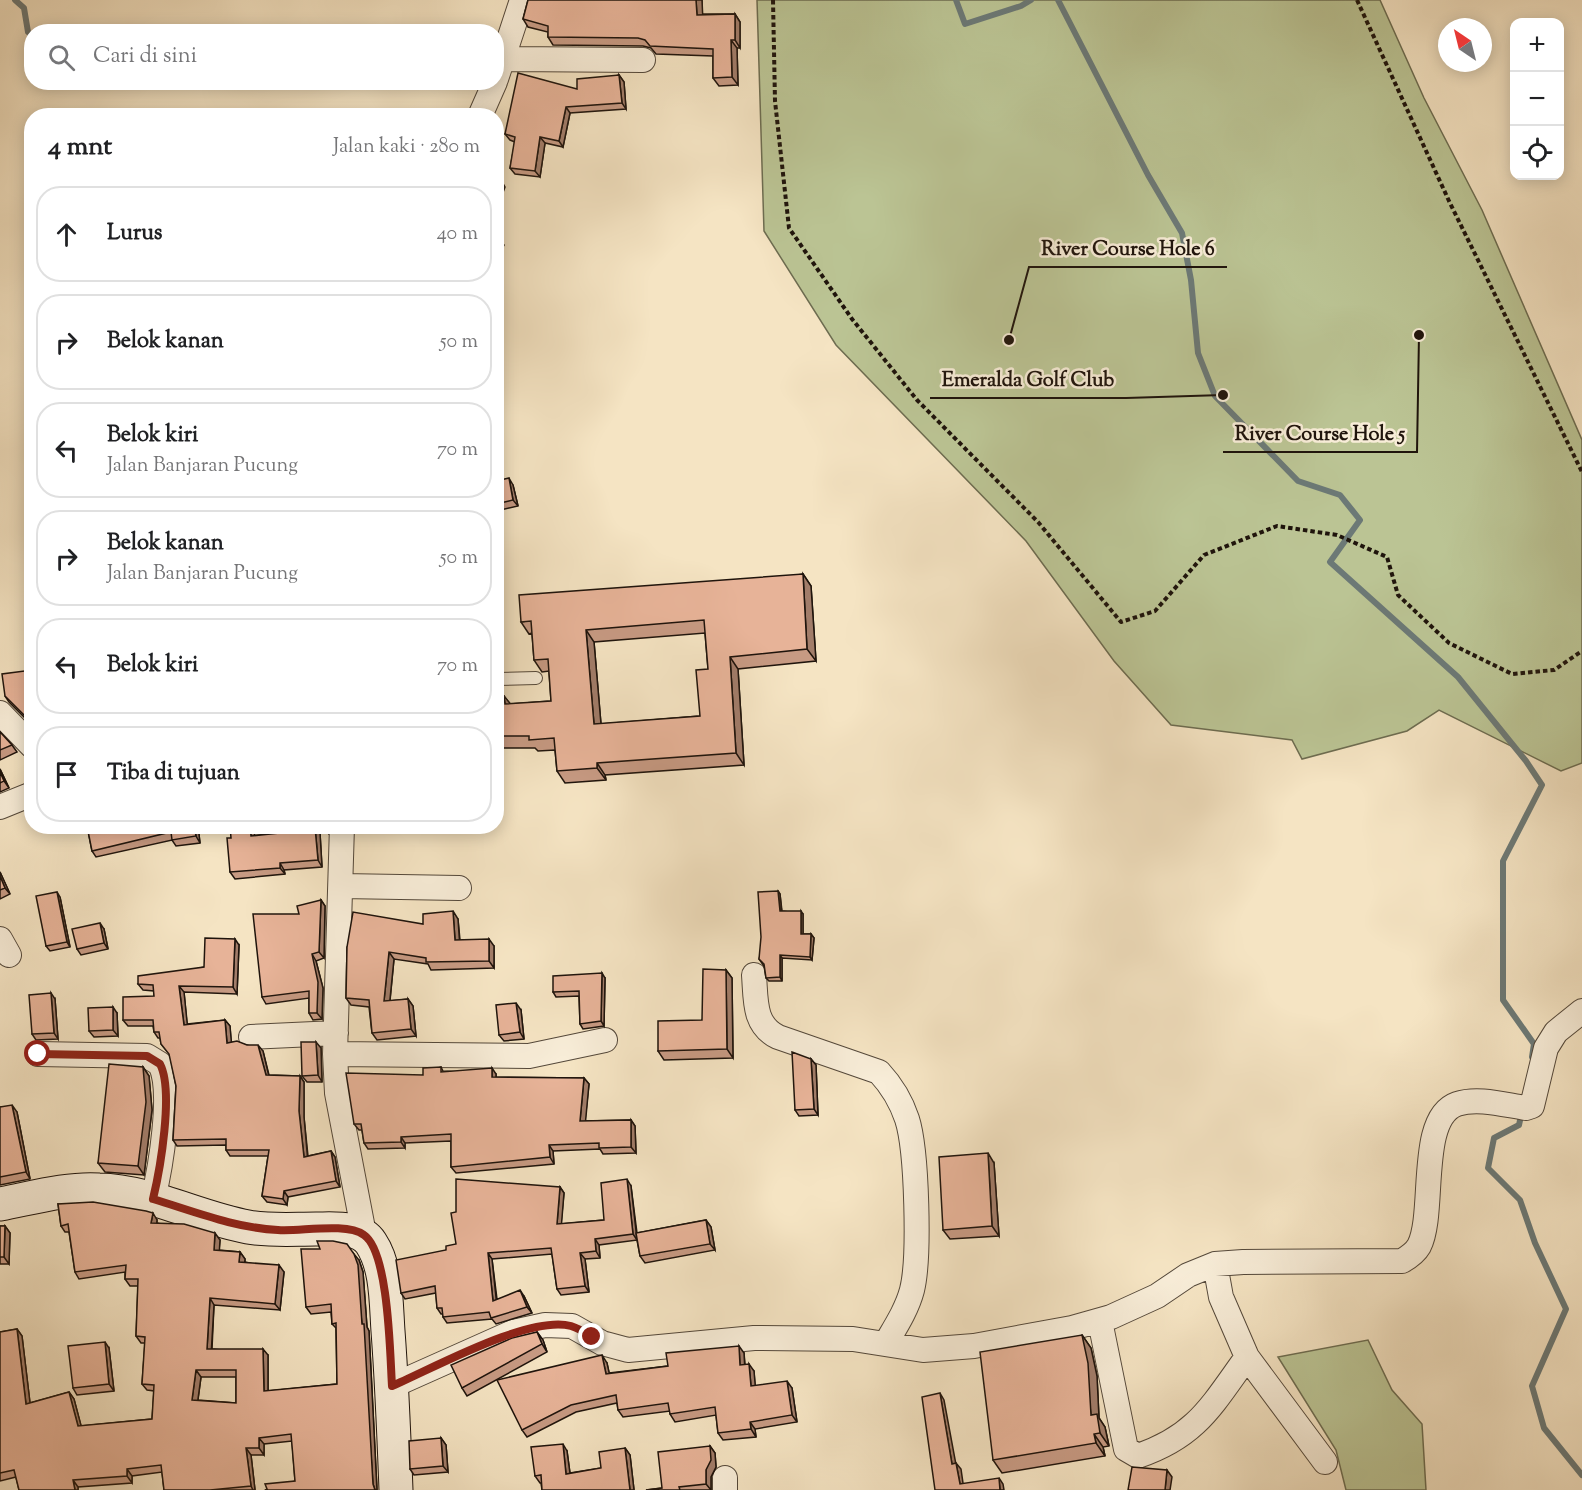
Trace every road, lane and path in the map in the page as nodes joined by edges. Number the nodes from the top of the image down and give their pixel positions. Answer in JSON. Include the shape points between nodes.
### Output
{"nodes":[{"id":1,"x":522,"y":0,"type":"edge"},
{"id":2,"x":773,"y":0,"type":"edge"},
{"id":3,"x":1357,"y":0,"type":"edge"},
{"id":4,"x":504,"y":55,"type":"edge"},
{"id":5,"x":643,"y":60,"type":"dead end"},
{"id":6,"x":504,"y":72,"type":"edge"},
{"id":7,"x":491,"y":90,"type":"edge"},
{"id":8,"x":483,"y":108,"type":"edge"},
{"id":9,"x":1582,"y":472,"type":"edge"},
{"id":10,"x":1582,"y":651,"type":"edge"},
{"id":11,"x":536,"y":678,"type":"edge"},
{"id":12,"x":504,"y":679,"type":"edge"},
{"id":13,"x":0,"y":713,"type":"edge"},
{"id":14,"x":24,"y":738,"type":"edge"},
{"id":15,"x":24,"y":797,"type":"edge"},
{"id":16,"x":0,"y":807,"type":"edge"},
{"id":17,"x":342,"y":834,"type":"edge"},
{"id":18,"x":342,"y":886,"type":"junction"},
{"id":19,"x":459,"y":888,"type":"dead end"},
{"id":20,"x":754,"y":975,"type":"dead end"},
{"id":21,"x":1582,"y":1011,"type":"edge"},
{"id":22,"x":251,"y":1037,"type":"dead end"},
{"id":23,"x":605,"y":1040,"type":"dead end"},
{"id":24,"x":335,"y":1043,"type":"junction"},
{"id":25,"x":38,"y":1054,"type":"dead end"},
{"id":26,"x":153,"y":1199,"type":"junction"},
{"id":27,"x":0,"y":1204,"type":"edge"},
{"id":28,"x":364,"y":1234,"type":"junction"},
{"id":29,"x":1215,"y":1264,"type":"junction"},
{"id":30,"x":1100,"y":1321,"type":"junction"},
{"id":31,"x":886,"y":1344,"type":"junction"},
{"id":32,"x":1247,"y":1357,"type":"junction"},
{"id":33,"x":392,"y":1386,"type":"junction"},
{"id":34,"x":1325,"y":1462,"type":"dead end"},
{"id":35,"x":396,"y":1490,"type":"edge"}],
"edges":[{"from":1,"to":4,"type":"street"},
{"from":2,"to":10,"type":"path","via":[[775,101],[789,228],[852,319],[917,400],[1038,522],[1121,622],[1155,611],[1204,555],[1277,526],[1337,535],[1387,557],[1398,595],[1449,643],[1512,674],[1554,670]]},
{"from":3,"to":9,"type":"path","via":[[1464,233]]},
{"from":5,"to":6,"type":"street"},
{"from":7,"to":8,"type":"street"},
{"from":11,"to":12,"type":"lane"},
{"from":13,"to":14,"type":"street"},
{"from":15,"to":16,"type":"street"},
{"from":17,"to":18,"type":"street"},
{"from":18,"to":19,"type":"street"},
{"from":18,"to":24,"type":"street"},
{"from":20,"to":31,"type":"street","via":[[758,1014],[770,1032],[879,1072],[891,1085],[908,1121],[916,1223],[915,1273],[904,1311]]},
{"from":21,"to":29,"type":"street","via":[[1552,1037],[1537,1075],[1533,1104],[1526,1108],[1489,1102],[1458,1104],[1440,1118],[1432,1147],[1422,1237],[1412,1255],[1391,1263],[1358,1260]]},
{"from":22,"to":24,"type":"street"},
{"from":23,"to":24,"type":"street","via":[[529,1056]]},
{"from":24,"to":28,"type":"street","via":[[337,1093]]},
{"from":25,"to":26,"type":"street","via":[[147,1056],[160,1064],[164,1078],[164,1135]]},
{"from":26,"to":27,"type":"street","via":[[99,1190],[54,1193]]},
{"from":26,"to":28,"type":"street","via":[[247,1227],[350,1230]]},
{"from":28,"to":33,"type":"street","via":[[379,1261],[384,1288]]},
{"from":29,"to":30,"type":"street"},
{"from":29,"to":32,"type":"street","via":[[1221,1297]]},
{"from":30,"to":31,"type":"street","via":[[974,1346],[923,1350]]},
{"from":30,"to":32,"type":"street","via":[[1126,1449],[1138,1456],[1174,1442],[1198,1423]]},
{"from":31,"to":33,"type":"street","via":[[853,1339],[754,1338],[628,1350],[602,1343],[572,1326],[545,1324],[513,1332]]},
{"from":32,"to":34,"type":"street"},
{"from":33,"to":35,"type":"street"}]}
